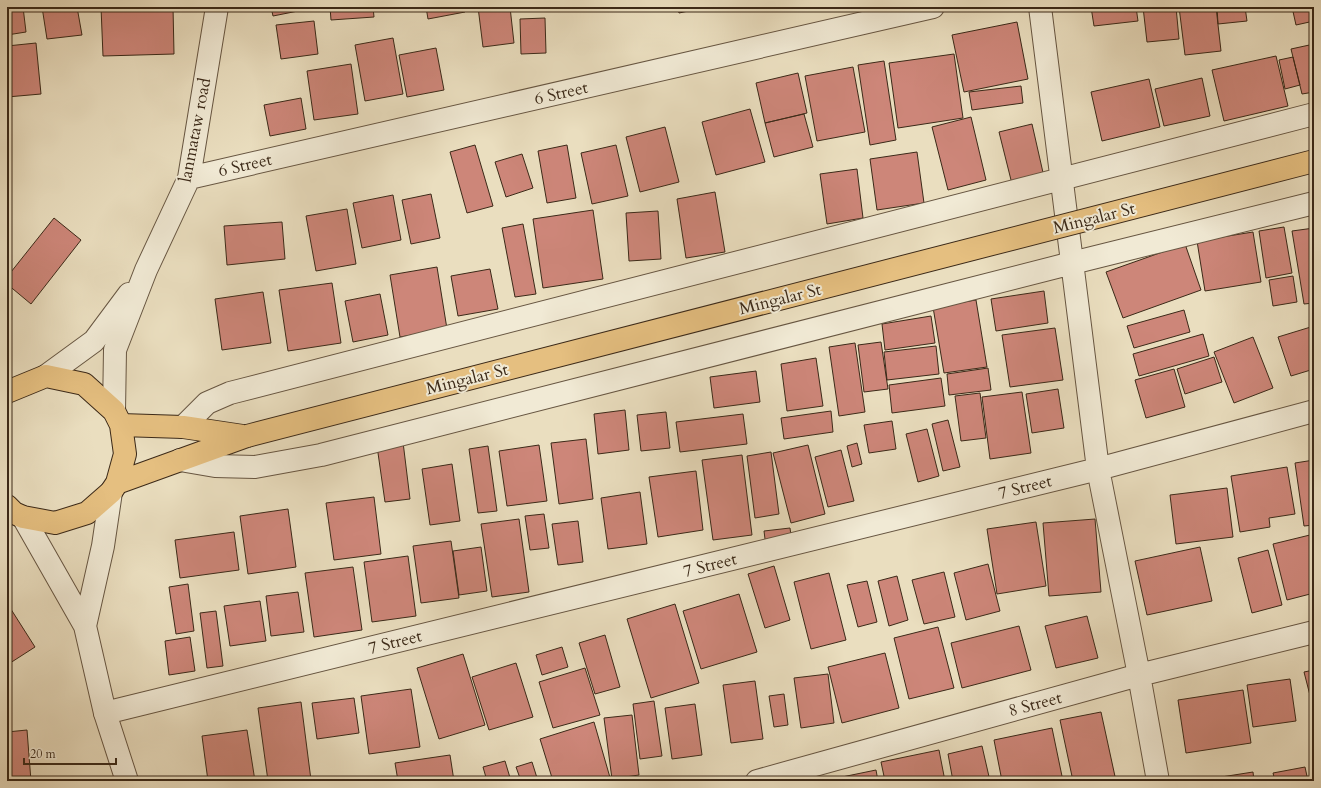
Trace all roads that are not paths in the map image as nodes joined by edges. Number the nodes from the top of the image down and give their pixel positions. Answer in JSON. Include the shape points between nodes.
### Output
{"nodes":[{"id":1,"x":217,"y":7,"type":"edge"},
{"id":2,"x":933,"y":7,"type":"edge"},
{"id":3,"x":1040,"y":7,"type":"edge"},
{"id":4,"x":1314,"y":114,"type":"edge"},
{"id":5,"x":1314,"y":161,"type":"edge"},
{"id":6,"x":189,"y":178,"type":"junction"},
{"id":7,"x":1062,"y":179,"type":"junction"},
{"id":8,"x":1314,"y":203,"type":"edge"},
{"id":9,"x":1072,"y":263,"type":"junction"},
{"id":10,"x":146,"y":270,"type":"junction"},
{"id":11,"x":46,"y":376,"type":"junction"},
{"id":12,"x":7,"y":392,"type":"edge"},
{"id":13,"x":1314,"y":411,"type":"edge"},
{"id":14,"x":117,"y":418,"type":"junction"},
{"id":15,"x":182,"y":427,"type":"junction"},
{"id":16,"x":247,"y":436,"type":"junction"},
{"id":17,"x":180,"y":460,"type":"junction"},
{"id":18,"x":1098,"y":470,"type":"junction"},
{"id":19,"x":114,"y":487,"type":"junction"},
{"id":20,"x":13,"y":513,"type":"edge"},
{"id":21,"x":85,"y":626,"type":"junction"},
{"id":22,"x":1314,"y":632,"type":"edge"},
{"id":23,"x":1139,"y":675,"type":"junction"},
{"id":24,"x":105,"y":713,"type":"junction"},
{"id":25,"x":127,"y":781,"type":"edge"},
{"id":26,"x":757,"y":781,"type":"edge"},
{"id":27,"x":1158,"y":781,"type":"edge"}],
"edges":[{"from":1,"to":6,"type":"street","name":"lanmataw road"},
{"from":2,"to":6,"type":"street","name":"6 Street"},
{"from":3,"to":7,"type":"street"},
{"from":4,"to":7,"type":"street"},
{"from":5,"to":16,"type":"main road","name":"Mingalar St","bridge":true},
{"from":6,"to":10,"type":"street","name":"lanmataw road"},
{"from":7,"to":9,"type":"street"},
{"from":7,"to":15,"type":"street","via":[[230,393],[207,403]]},
{"from":8,"to":9,"type":"street"},
{"from":9,"to":17,"type":"street","via":[[321,455],[255,467],[215,466]]},
{"from":9,"to":18,"type":"street"},
{"from":10,"to":11,"type":"street","via":[[94,341]]},
{"from":10,"to":14,"type":"street","via":[[115,350]]},
{"from":11,"to":12,"type":"main road"},
{"from":11,"to":14,"type":"main road","via":[[84,384]]},
{"from":13,"to":18,"type":"street","name":"7 Street"},
{"from":14,"to":15,"type":"main road"},
{"from":14,"to":19,"type":"main road","via":[[125,454]]},
{"from":15,"to":16,"type":"main road"},
{"from":16,"to":17,"type":"main road","name":"Mingalar St"},
{"from":17,"to":19,"type":"main road","name":"Mingalar St"},
{"from":18,"to":23,"type":"street"},
{"from":18,"to":24,"type":"street","name":"7 Street"},
{"from":19,"to":20,"type":"main road","via":[[87,513],[55,523]]},
{"from":19,"to":21,"type":"street"},
{"from":20,"to":21,"type":"street"},
{"from":21,"to":24,"type":"street"},
{"from":22,"to":23,"type":"street","name":"8 Street"},
{"from":23,"to":26,"type":"street","name":"8 Street"},
{"from":23,"to":27,"type":"street"},
{"from":24,"to":25,"type":"street"}]}
